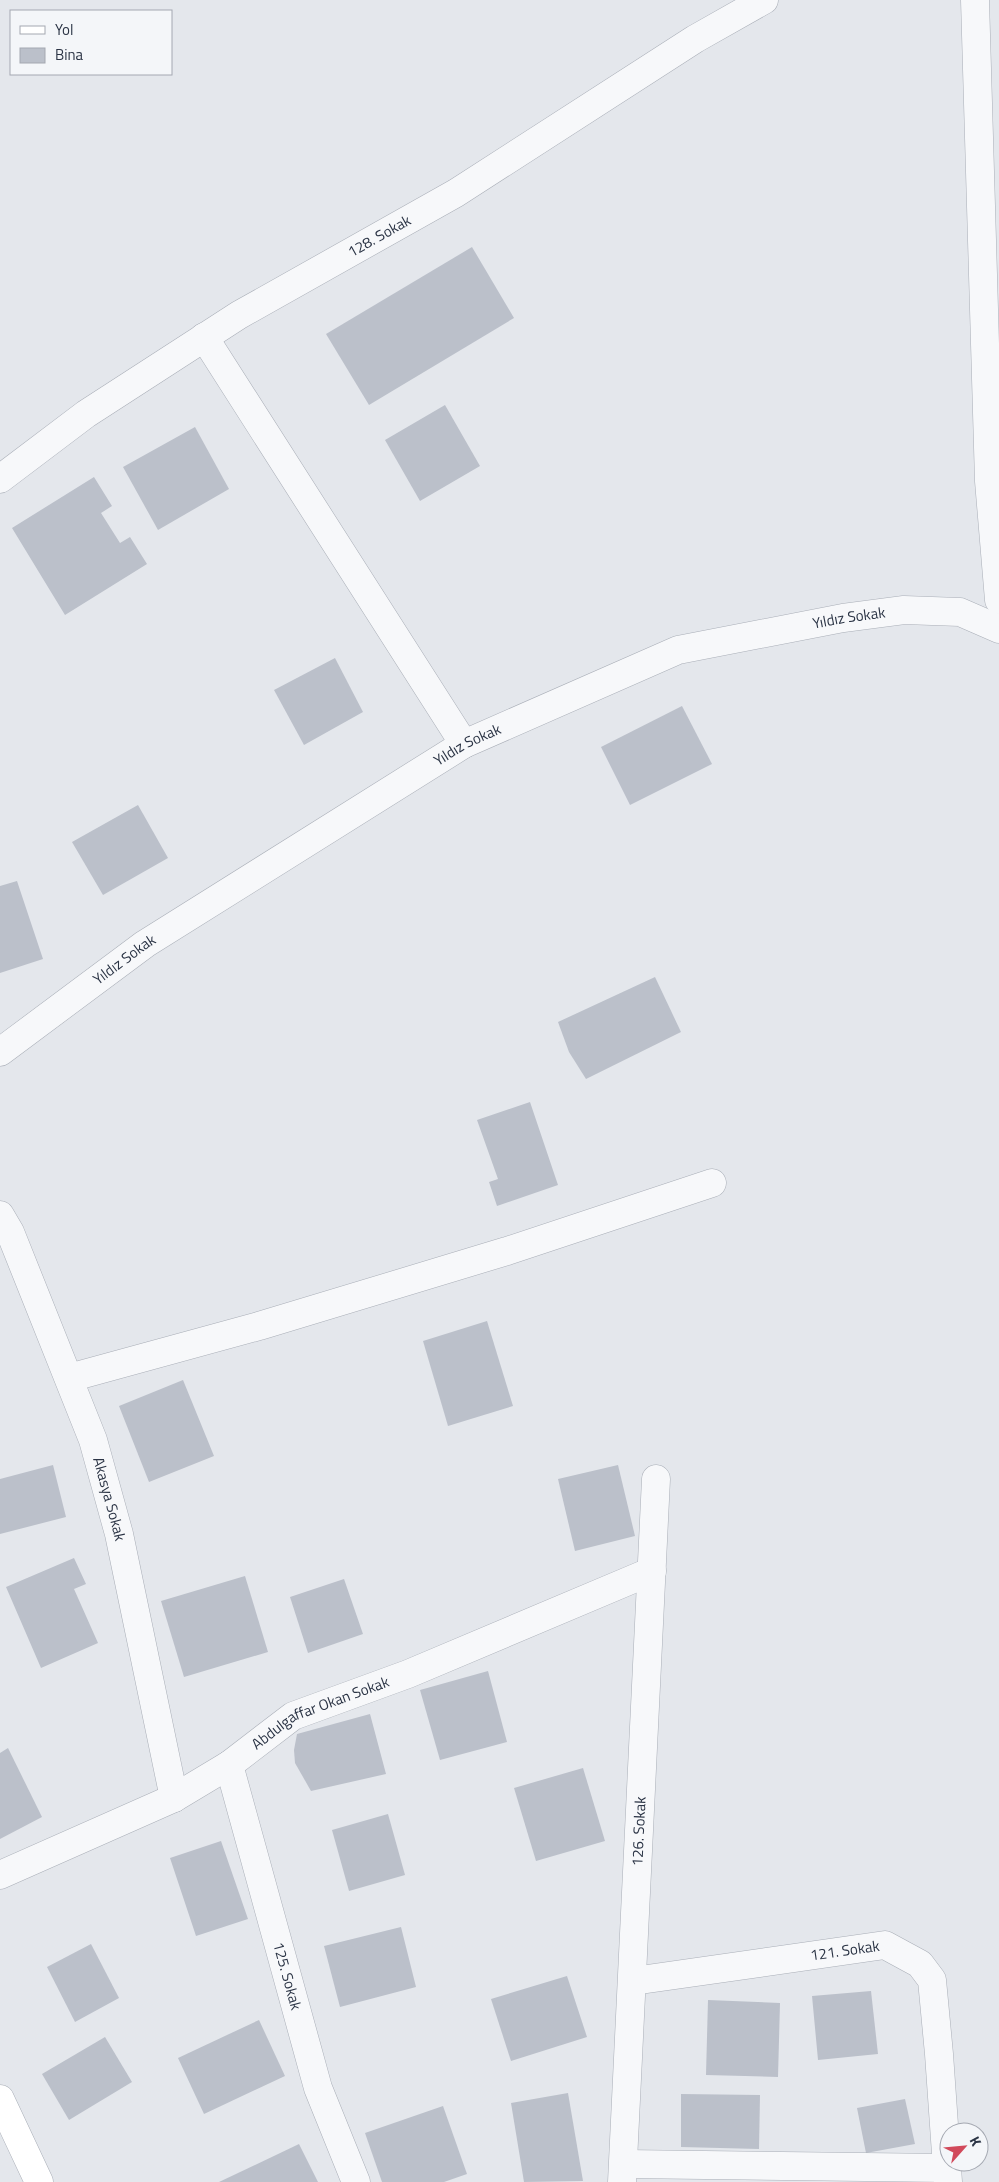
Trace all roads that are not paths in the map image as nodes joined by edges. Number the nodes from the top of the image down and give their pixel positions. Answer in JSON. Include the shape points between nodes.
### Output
{"nodes":[{"id":1,"x":764,"y":0,"type":"edge"},
{"id":2,"x":975,"y":0,"type":"edge"},
{"id":3,"x":204,"y":337,"type":"junction"},
{"id":4,"x":0,"y":479,"type":"edge"},
{"id":5,"x":999,"y":600,"type":"edge"},
{"id":6,"x":999,"y":629,"type":"edge"},
{"id":7,"x":464,"y":744,"type":"junction"},
{"id":8,"x":0,"y":1052,"type":"edge"},
{"id":9,"x":712,"y":1183,"type":"dead end"},
{"id":10,"x":0,"y":1215,"type":"edge"},
{"id":11,"x":69,"y":1378,"type":"junction"},
{"id":12,"x":656,"y":1479,"type":"dead end"},
{"id":13,"x":652,"y":1571,"type":"junction"},
{"id":14,"x":229,"y":1765,"type":"junction"},
{"id":15,"x":174,"y":1798,"type":"junction"},
{"id":16,"x":0,"y":1875,"type":"edge"},
{"id":17,"x":633,"y":1981,"type":"junction"},
{"id":18,"x":0,"y":2099,"type":"edge"},
{"id":19,"x":7,"y":2135,"type":"edge"},
{"id":20,"x":623,"y":2173,"type":"edge"},
{"id":21,"x":796,"y":2174,"type":"edge"},
{"id":22,"x":947,"y":2175,"type":"edge"},
{"id":23,"x":39,"y":2182,"type":"edge"},
{"id":24,"x":356,"y":2182,"type":"edge"}],
"edges":[{"from":1,"to":3,"type":"street","name":"128. Sokak","via":[[695,39],[456,193]]},
{"from":2,"to":5,"type":"street","via":[[990,481]]},
{"from":3,"to":4,"type":"street","name":"128. Sokak","via":[[86,414]]},
{"from":3,"to":7,"type":"street"},
{"from":6,"to":7,"type":"street","name":"Yıldız Sokak","via":[[960,612],[904,610],[843,618],[678,650]]},
{"from":7,"to":8,"type":"street","name":"Yıldız Sokak","via":[[145,944]]},
{"from":9,"to":11,"type":"street","via":[[469,1263],[259,1326]]},
{"from":10,"to":11,"type":"street","name":"Akasya Sokak","via":[[10,1232]]},
{"from":11,"to":15,"type":"street","name":"Akasya Sokak","via":[[93,1440],[119,1534]]},
{"from":12,"to":13,"type":"street","name":"126. Sokak"},
{"from":13,"to":14,"type":"street","name":"Abdulgaffar Okan Sokak","via":[[408,1674],[293,1716]]},
{"from":13,"to":17,"type":"street","name":"126. Sokak"},
{"from":14,"to":15,"type":"street","name":"Abdulgaffar Okan Sokak"},
{"from":14,"to":24,"type":"street","name":"125. Sokak","via":[[318,2088]]},
{"from":15,"to":16,"type":"street","name":"Abdulgaffar Okan Sokak"},
{"from":17,"to":20,"type":"street","name":"126. Sokak"},
{"from":17,"to":22,"type":"street","name":"121. Sokak","via":[[885,1945],[920,1964],[932,1980]]},
{"from":18,"to":19,"type":"street"},
{"from":19,"to":23,"type":"street"},
{"from":20,"to":21,"type":"street"},
{"from":21,"to":22,"type":"street"}]}
